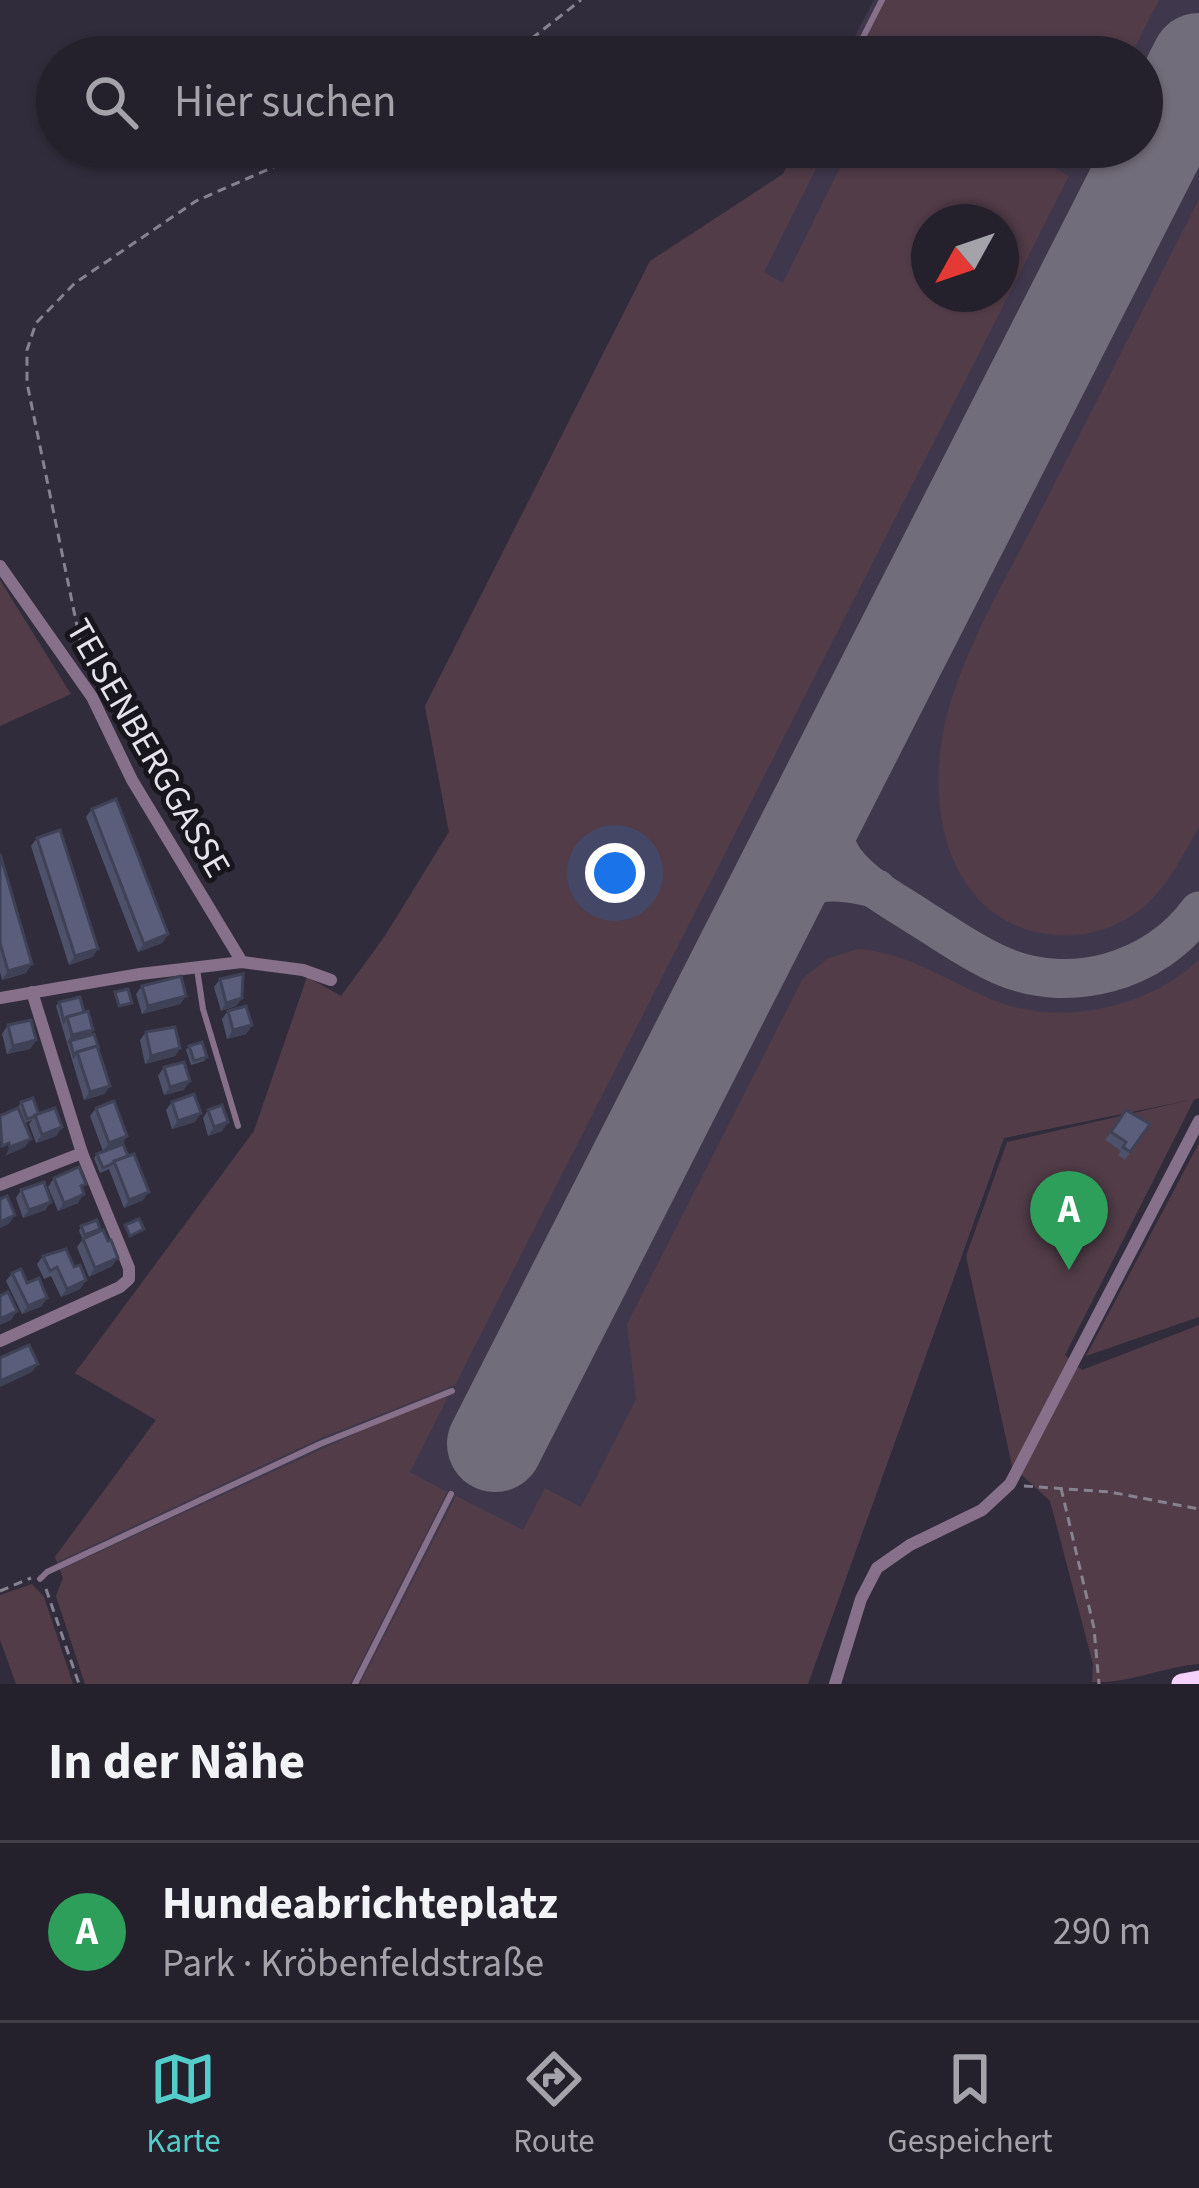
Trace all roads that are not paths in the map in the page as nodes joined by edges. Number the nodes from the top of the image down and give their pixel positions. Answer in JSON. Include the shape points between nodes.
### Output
{"nodes":[{"id":1,"x":882,"y":0,"type":"edge"},
{"id":2,"x":864,"y":36,"type":"edge"},
{"id":3,"x":0,"y":566,"type":"edge"},
{"id":4,"x":242,"y":962,"type":"junction"},
{"id":5,"x":197,"y":969,"type":"junction"},
{"id":6,"x":331,"y":980,"type":"dead end"},
{"id":7,"x":32,"y":992,"type":"junction"},
{"id":8,"x":0,"y":998,"type":"edge"},
{"id":9,"x":1199,"y":1121,"type":"edge"},
{"id":10,"x":238,"y":1126,"type":"dead end"},
{"id":11,"x":82,"y":1153,"type":"junction"},
{"id":12,"x":0,"y":1185,"type":"edge"},
{"id":13,"x":0,"y":1341,"type":"edge"},
{"id":14,"x":452,"y":1391,"type":"dead end"},
{"id":15,"x":452,"y":1494,"type":"dead end"},
{"id":16,"x":40,"y":1579,"type":"road end"},
{"id":17,"x":1199,"y":1681,"type":"edge"},
{"id":18,"x":355,"y":1684,"type":"edge"},
{"id":19,"x":836,"y":1684,"type":"edge"},
{"id":20,"x":1182,"y":1684,"type":"edge"}],
"edges":[{"from":1,"to":2,"type":"lane"},
{"from":3,"to":4,"type":"street","name":"TEISENBERGGASSE","via":[[92,697],[173,853]]},
{"from":4,"to":5,"type":"street"},
{"from":4,"to":6,"type":"street"},
{"from":5,"to":7,"type":"street"},
{"from":5,"to":10,"type":"lane"},
{"from":7,"to":8,"type":"street"},
{"from":7,"to":11,"type":"street"},
{"from":9,"to":19,"type":"street","via":[[1010,1484],[982,1510],[878,1568]]},
{"from":11,"to":12,"type":"street"},
{"from":11,"to":13,"type":"street","via":[[129,1279]]},
{"from":14,"to":16,"type":"lane","via":[[320,1444]]},
{"from":15,"to":18,"type":"lane"},
{"from":17,"to":20,"type":"highway"}]}
